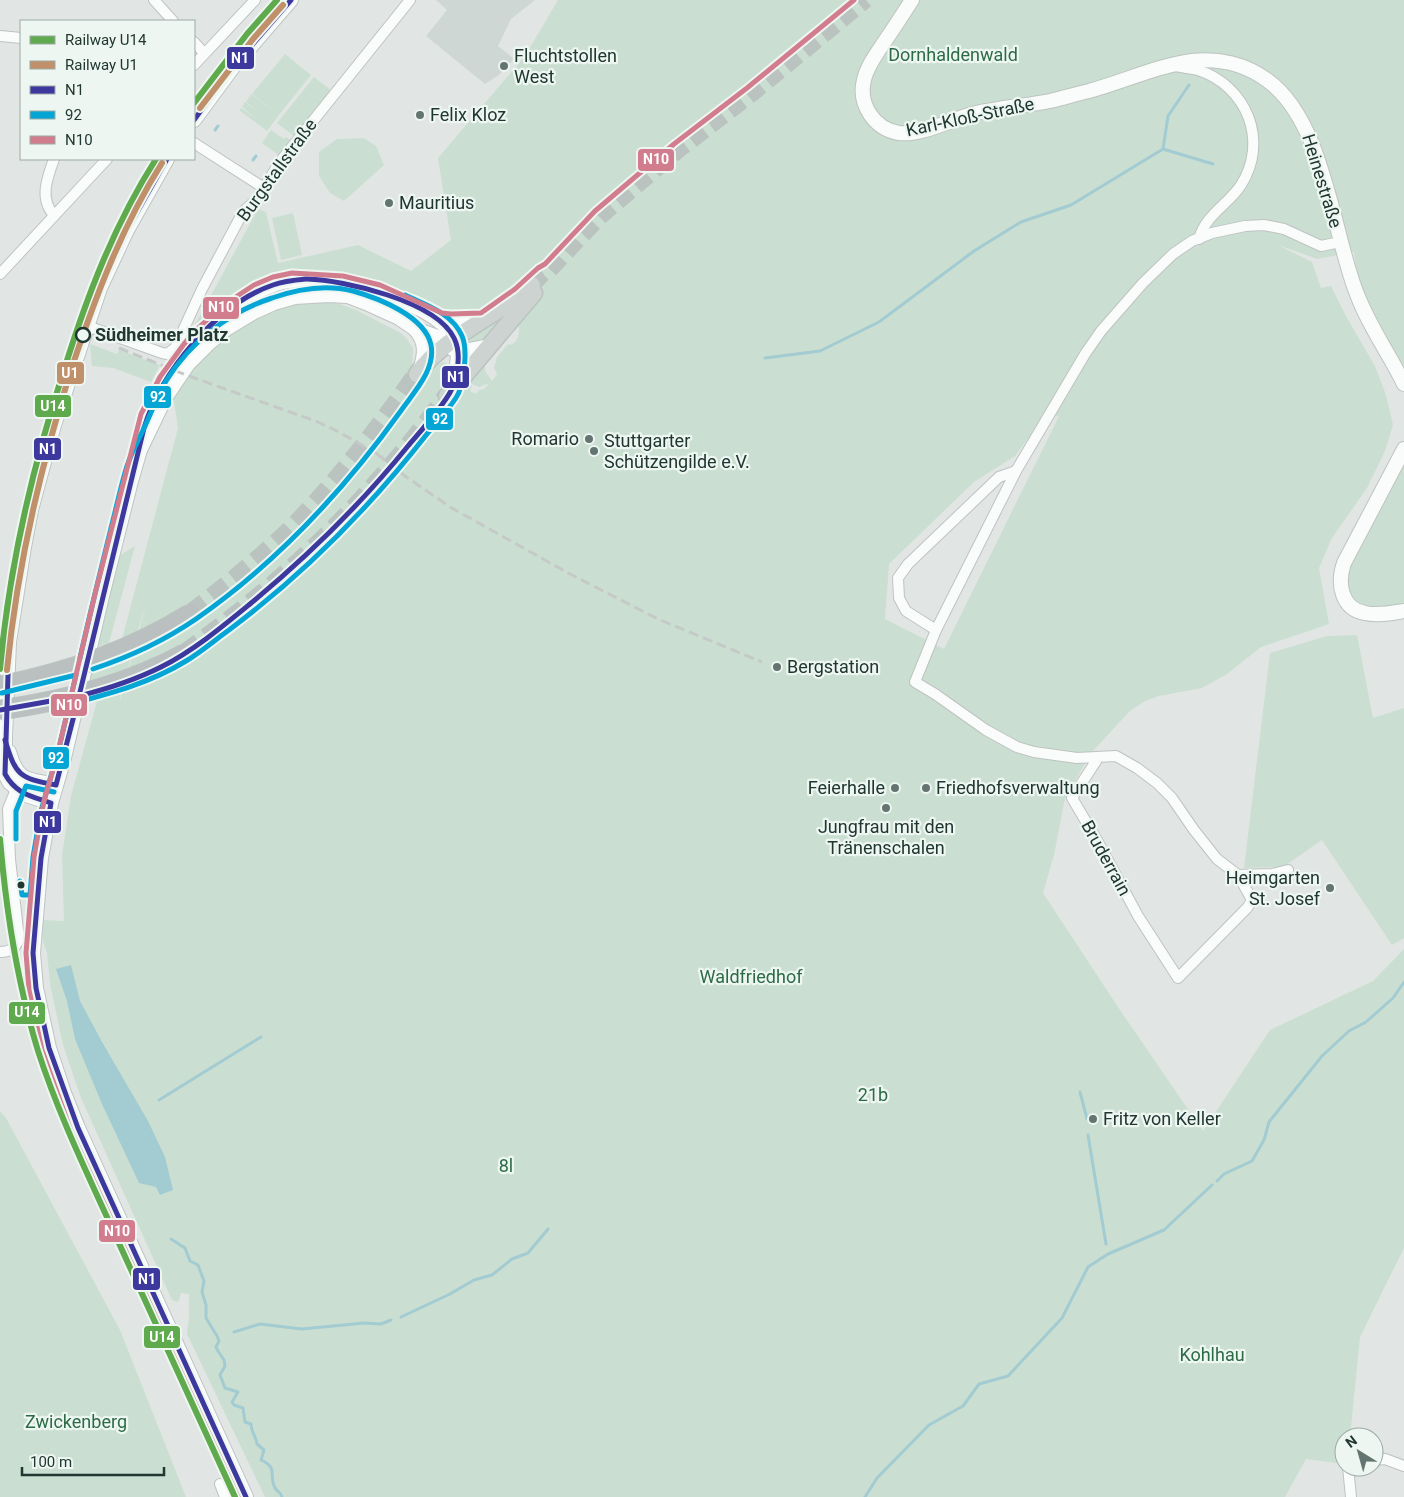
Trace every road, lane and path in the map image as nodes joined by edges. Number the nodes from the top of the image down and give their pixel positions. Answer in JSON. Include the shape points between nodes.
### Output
{"nodes":[{"id":1,"x":154,"y":0,"type":"edge"},
{"id":2,"x":255,"y":0,"type":"edge"},
{"id":3,"x":291,"y":0,"type":"edge"},
{"id":4,"x":410,"y":0,"type":"edge"},
{"id":5,"x":912,"y":0,"type":"edge"},
{"id":6,"x":172,"y":20,"type":"edge"},
{"id":7,"x":0,"y":36,"type":"edge"},
{"id":8,"x":20,"y":38,"type":"edge"},
{"id":9,"x":195,"y":43,"type":"edge"},
{"id":10,"x":204,"y":53,"type":"junction"},
{"id":11,"x":195,"y":64,"type":"edge"},
{"id":12,"x":1170,"y":66,"type":"junction"},
{"id":13,"x":195,"y":119,"type":"edge"},
{"id":14,"x":195,"y":144,"type":"edge"},
{"id":15,"x":54,"y":160,"type":"edge"},
{"id":16,"x":106,"y":160,"type":"edge"},
{"id":17,"x":166,"y":160,"type":"edge"},
{"id":18,"x":264,"y":188,"type":"junction"},
{"id":19,"x":54,"y":215,"type":"junction"},
{"id":20,"x":1199,"y":238,"type":"junction"},
{"id":21,"x":1340,"y":242,"type":"junction"},
{"id":22,"x":0,"y":274,"type":"edge"},
{"id":23,"x":440,"y":320,"type":"junction"},
{"id":24,"x":484,"y":320,"type":"junction"},
{"id":25,"x":87,"y":326,"type":"junction"},
{"id":26,"x":415,"y":330,"type":"junction"},
{"id":27,"x":453,"y":345,"type":"junction"},
{"id":28,"x":489,"y":346,"type":"junction"},
{"id":29,"x":418,"y":372,"type":"joint"},
{"id":30,"x":1404,"y":384,"type":"edge"},
{"id":31,"x":449,"y":393,"type":"joint"},
{"id":32,"x":1404,"y":449,"type":"edge"},
{"id":33,"x":140,"y":450,"type":"junction"},
{"id":34,"x":1016,"y":471,"type":"junction"},
{"id":35,"x":1404,"y":612,"type":"edge"},
{"id":36,"x":190,"y":614,"type":"tunnel mouth"},
{"id":37,"x":936,"y":630,"type":"junction"},
{"id":38,"x":184,"y":654,"type":"tunnel mouth"},
{"id":39,"x":0,"y":686,"type":"edge"},
{"id":40,"x":0,"y":710,"type":"edge"},
{"id":41,"x":1098,"y":758,"type":"junction"},
{"id":42,"x":19,"y":783,"type":"junction"},
{"id":43,"x":56,"y":784,"type":"junction"},
{"id":44,"x":50,"y":803,"type":"junction"},
{"id":45,"x":1288,"y":870,"type":"dead end"},
{"id":46,"x":1238,"y":875,"type":"junction"},
{"id":47,"x":36,"y":931,"type":"junction"},
{"id":48,"x":0,"y":952,"type":"edge"},
{"id":49,"x":1384,"y":1460,"type":"edge"},
{"id":50,"x":1404,"y":1466,"type":"edge"},
{"id":51,"x":1349,"y":1477,"type":"edge"},
{"id":52,"x":220,"y":1484,"type":"dead end"},
{"id":53,"x":225,"y":1497,"type":"edge"},
{"id":54,"x":246,"y":1497,"type":"edge"},
{"id":55,"x":253,"y":1497,"type":"edge"},
{"id":56,"x":1351,"y":1497,"type":"edge"}],
"edges":[{"from":1,"to":6,"type":"street"},
{"from":2,"to":10,"type":"street"},
{"from":3,"to":13,"type":"main road","via":[[233,67]]},
{"from":4,"to":18,"type":"street","name":"Burgstallstraße","via":[[280,162]]},
{"from":5,"to":12,"type":"main road","name":"Karl-Kloß-Straße","via":[[867,71],[862,89],[871,116],[882,126],[899,133],[913,133],[973,114],[1051,101]]},
{"from":7,"to":8,"type":"street"},
{"from":9,"to":10,"type":"street"},
{"from":10,"to":11,"type":"street"},
{"from":12,"to":20,"type":"street","via":[[1198,70],[1228,88],[1244,108],[1252,135],[1253,158],[1246,176],[1237,191],[1210,218]]},
{"from":12,"to":21,"type":"main road","name":"Heinestraße","via":[[1201,61],[1231,64],[1259,74],[1283,92],[1309,134]]},
{"from":14,"to":18,"type":"street"},
{"from":15,"to":19,"type":"street","via":[[45,196],[47,207]]},
{"from":16,"to":19,"type":"street"},
{"from":17,"to":25,"type":"main road","via":[[115,254]]},
{"from":18,"to":25,"type":"street","name":"Burgstallstraße","via":[[243,212],[175,348],[166,354]]},
{"from":19,"to":22,"type":"street"},
{"from":20,"to":21,"type":"street","via":[[1245,226],[1264,225],[1298,234],[1321,246]]},
{"from":20,"to":34,"type":"street","via":[[1173,254],[1101,331]]},
{"from":21,"to":30,"type":"main road","name":"Heinestraße","via":[[1360,304]]},
{"from":23,"to":24,"type":"main road"},
{"from":23,"to":27,"type":"main road"},
{"from":23,"to":33,"type":"main road","via":[[397,299],[351,285],[309,280],[276,284],[230,310],[190,348],[158,394],[142,434]]},
{"from":24,"to":27,"type":"main road"},
{"from":24,"to":28,"type":"main road","via":[[535,287]]},
{"from":25,"to":42,"type":"main road","via":[[54,425],[29,519],[9,642],[5,774]]},
{"from":26,"to":27,"type":"main road"},
{"from":26,"to":29,"type":"main road","via":[[424,345],[424,358]]},
{"from":26,"to":33,"type":"main road","via":[[399,318],[356,298],[338,294],[295,297],[264,307],[226,329],[188,364],[165,398]]},
{"from":27,"to":28,"type":"main road","via":[[472,350]]},
{"from":27,"to":29,"type":"main road","via":[[432,357]]},
{"from":27,"to":31,"type":"main road","via":[[457,365]]},
{"from":28,"to":31,"type":"main road"},
{"from":32,"to":35,"type":"main road","via":[[1344,563],[1340,583],[1347,602],[1359,612]]},
{"from":33,"to":43,"type":"main road"},
{"from":34,"to":37,"type":"street"},
{"from":34,"to":37,"type":"street","via":[[999,477],[908,564],[898,578],[899,598],[906,612]]},
{"from":36,"to":39,"type":"highway","bridge":true,"via":[[150,638],[94,661]]},
{"from":37,"to":41,"type":"street","via":[[915,682],[986,730],[1018,746],[1052,755]]},
{"from":38,"to":40,"type":"highway","bridge":true,"via":[[155,670],[108,687]]},
{"from":41,"to":46,"type":"street","name":"Bruderrain","via":[[1116,756],[1157,783],[1172,798],[1216,859]]},
{"from":41,"to":46,"type":"street","name":"Bruderrain","via":[[1072,798],[1138,916],[1178,978],[1251,902]]},
{"from":42,"to":43,"type":"main road"},
{"from":42,"to":44,"type":"main road","via":[[23,794]]},
{"from":42,"to":48,"type":"street","via":[[8,809],[8,839],[19,939],[13,949]]},
{"from":43,"to":44,"type":"main road"},
{"from":44,"to":47,"type":"main road","via":[[37,891]]},
{"from":45,"to":46,"type":"street"},
{"from":47,"to":54,"type":"main road","via":[[33,953],[36,988],[49,1048],[64,1093]]},
{"from":47,"to":55,"type":"main road","via":[[46,1007],[75,1102],[143,1259]]},
{"from":49,"to":50,"type":"street"},
{"from":51,"to":56,"type":"street"},
{"from":52,"to":53,"type":"street"}]}
